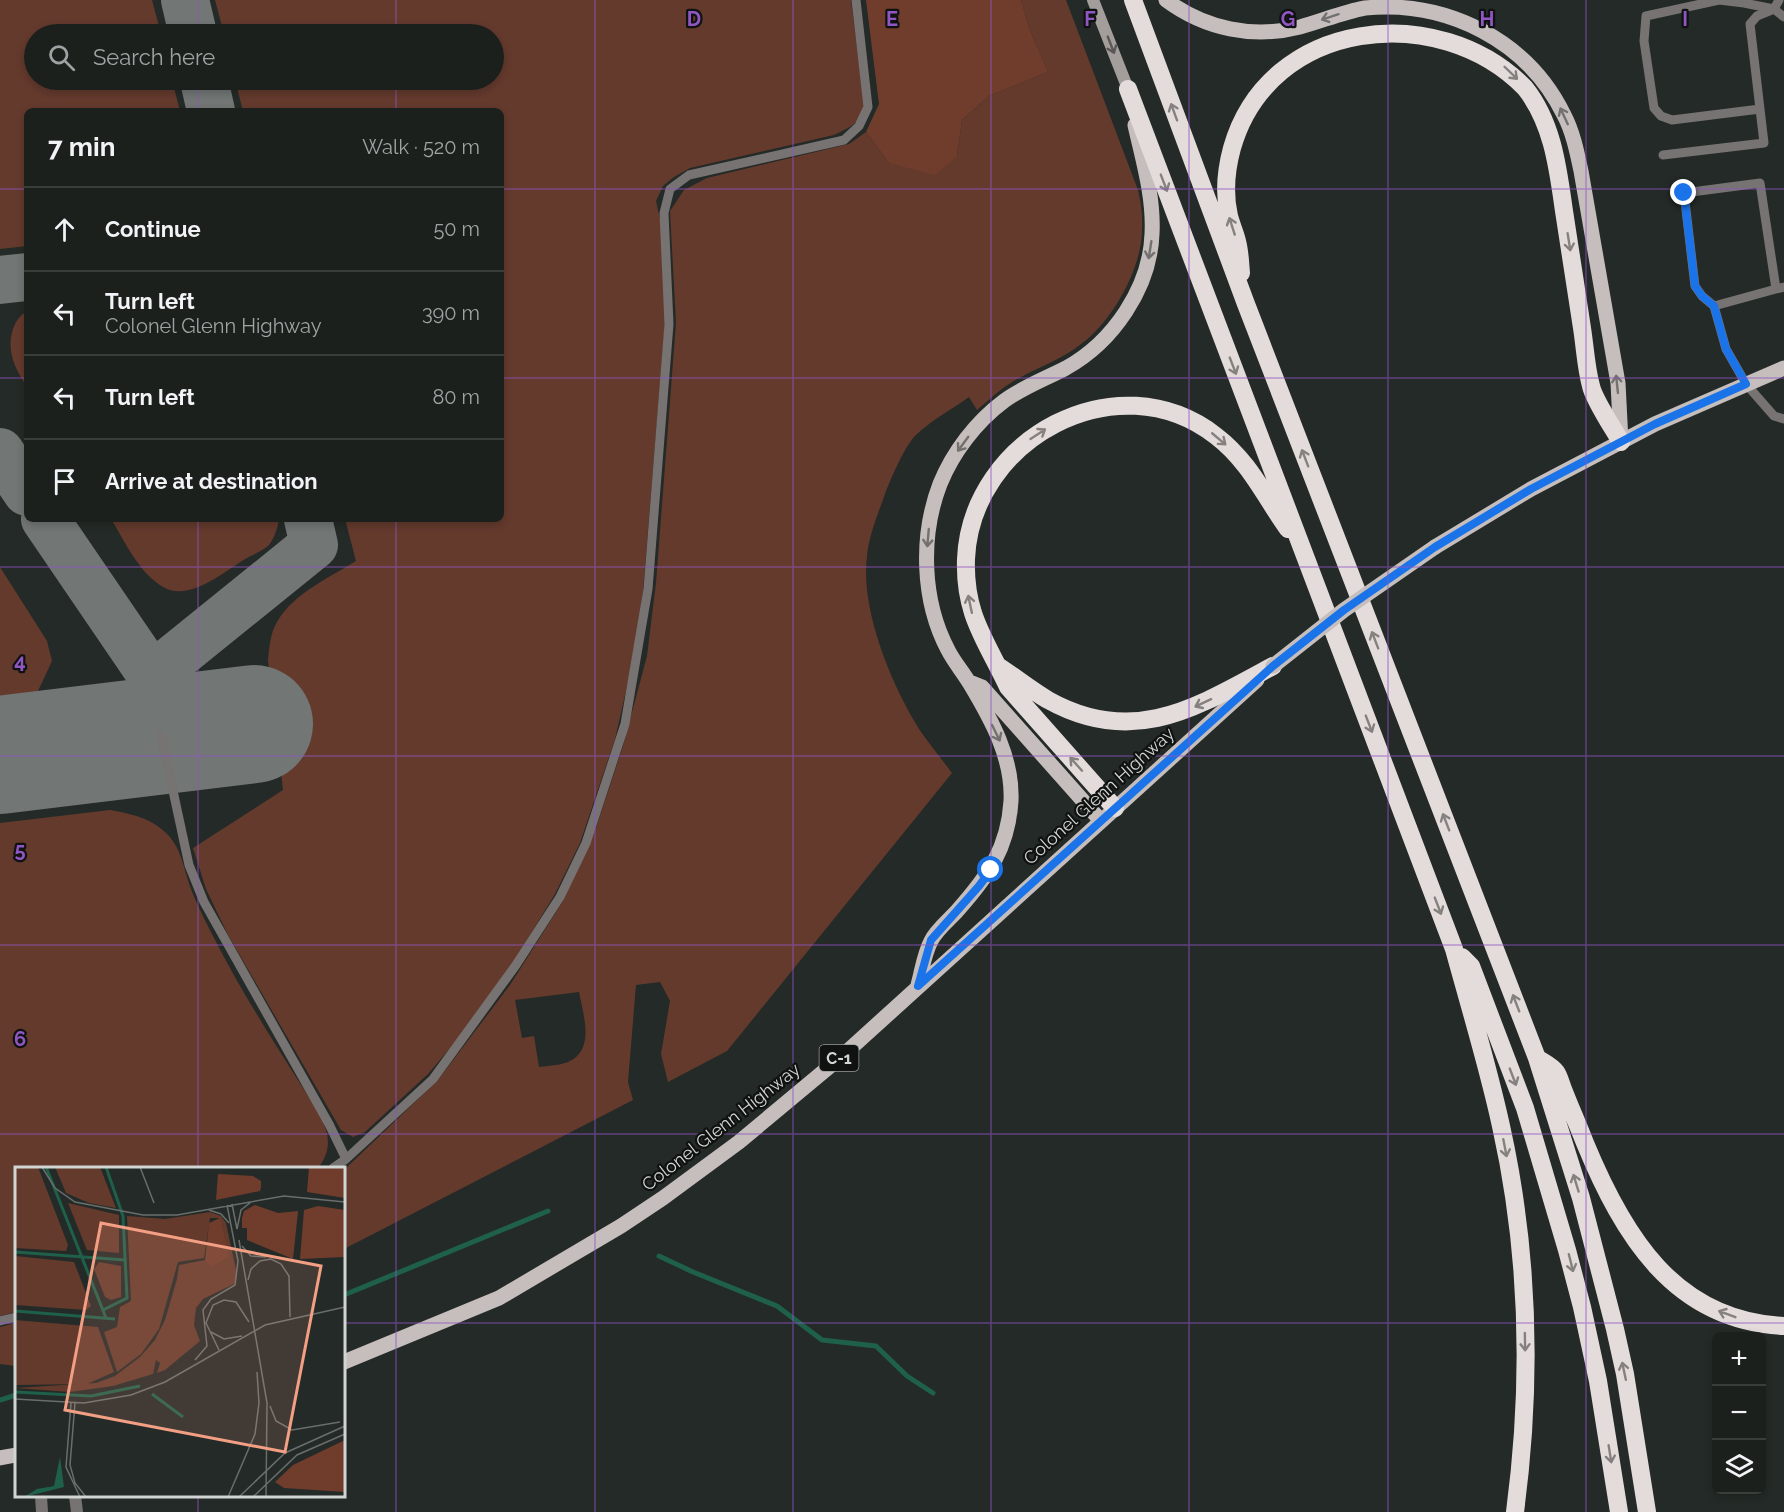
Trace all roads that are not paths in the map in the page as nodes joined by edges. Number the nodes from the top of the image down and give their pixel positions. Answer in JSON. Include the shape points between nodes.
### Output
{"nodes":[{"id":1,"x":856,"y":0,"type":"edge"},
{"id":2,"x":1094,"y":0,"type":"edge"},
{"id":3,"x":1133,"y":0,"type":"edge"},
{"id":4,"x":1166,"y":0,"type":"edge"},
{"id":5,"x":1779,"y":0,"type":"edge"},
{"id":6,"x":1774,"y":9,"type":"junction"},
{"id":7,"x":1784,"y":17,"type":"edge"},
{"id":8,"x":1128,"y":89,"type":"junction"},
{"id":9,"x":1760,"y":108,"type":"junction"},
{"id":10,"x":1662,"y":155,"type":"dead end"},
{"id":11,"x":1780,"y":288,"type":"edge"},
{"id":12,"x":1246,"y":304,"type":"junction"},
{"id":13,"x":1714,"y":306,"type":"junction"},
{"id":14,"x":1784,"y":368,"type":"edge"},
{"id":15,"x":1746,"y":384,"type":"junction"},
{"id":16,"x":1784,"y":419,"type":"edge"},
{"id":17,"x":1621,"y":442,"type":"junction"},
{"id":18,"x":1304,"y":551,"type":"junction"},
{"id":19,"x":998,"y":665,"type":"junction"},
{"id":20,"x":1273,"y":666,"type":"junction"},
{"id":21,"x":969,"y":682,"type":"junction"},
{"id":22,"x":161,"y":735,"type":"dead end"},
{"id":23,"x":1115,"y":808,"type":"junction"},
{"id":24,"x":1101,"y":821,"type":"junction"},
{"id":25,"x":1454,"y":949,"type":"junction"},
{"id":26,"x":918,"y":986,"type":"junction"},
{"id":27,"x":1537,"y":1058,"type":"junction"},
{"id":28,"x":346,"y":1160,"type":"junction"},
{"id":29,"x":335,"y":1167,"type":"edge"},
{"id":30,"x":15,"y":1317,"type":"edge"},
{"id":31,"x":0,"y":1321,"type":"edge"},
{"id":32,"x":1784,"y":1326,"type":"edge"},
{"id":33,"x":345,"y":1362,"type":"edge"},
{"id":34,"x":15,"y":1455,"type":"edge"},
{"id":35,"x":0,"y":1458,"type":"edge"},
{"id":36,"x":41,"y":1497,"type":"edge"},
{"id":37,"x":75,"y":1497,"type":"edge"},
{"id":38,"x":42,"y":1512,"type":"edge"},
{"id":39,"x":77,"y":1512,"type":"edge"},
{"id":40,"x":1515,"y":1512,"type":"edge"},
{"id":41,"x":1619,"y":1512,"type":"edge"},
{"id":42,"x":1647,"y":1512,"type":"edge"}],
"edges":[{"from":1,"to":28,"type":"lane","via":[[868,107],[859,126],[844,140],[689,175],[670,189],[664,213],[669,324],[648,589],[625,723],[586,843],[560,897],[516,965],[433,1079]]},
{"from":2,"to":8,"type":"street","one_way":true},
{"from":12,"to":3,"type":"highway","one_way":true},
{"from":17,"to":4,"type":"main road","one_way":true,"via":[[1618,383],[1574,140],[1565,116],[1536,71],[1495,36],[1472,23],[1427,9],[1364,9],[1261,33],[1202,21]]},
{"from":5,"to":6,"type":"lane"},
{"from":6,"to":7,"type":"lane"},
{"from":6,"to":9,"type":"lane","via":[[1757,16],[1750,24]]},
{"from":6,"to":9,"type":"lane","via":[[1719,0],[1646,16],[1644,41],[1654,108],[1661,117],[1672,120]]},
{"from":8,"to":18,"type":"highway","one_way":true},
{"from":8,"to":21,"type":"main road","one_way":true,"via":[[1151,200],[1152,236],[1142,281],[1102,341],[1066,367],[1018,392],[976,427],[951,461],[936,496],[927,540],[928,587],[941,636]]},
{"from":9,"to":10,"type":"lane","via":[[1764,142]]},
{"from":11,"to":13,"type":"lane"},
{"from":11,"to":13,"type":"lane","via":[[1760,183],[1684,193],[1695,286]]},
{"from":12,"to":17,"type":"highway","one_way":true,"via":[[1229,216],[1228,164],[1239,129],[1259,94],[1298,56],[1351,31],[1403,25],[1458,38],[1513,75],[1534,101],[1548,130],[1591,388]]},
{"from":27,"to":12,"type":"highway","one_way":true},
{"from":13,"to":15,"type":"lane","via":[[1726,349]]},
{"from":14,"to":15,"type":"main road","name":"Colonel Glenn Highway","number":"C-1"},
{"from":15,"to":16,"type":"lane","via":[[1774,416]]},
{"from":15,"to":17,"type":"main road","name":"Colonel Glenn Highway","number":"C-1"},
{"from":17,"to":20,"type":"main road","name":"Colonel Glenn Highway","number":"C-1","bridge":true,"via":[[1531,489],[1435,547],[1344,610]]},
{"from":19,"to":18,"type":"highway","one_way":true,"via":[[984,642],[968,596],[966,560],[977,506],[1013,453],[1046,428],[1071,417],[1130,406],[1150,407],[1193,421],[1235,453]]},
{"from":18,"to":25,"type":"highway","one_way":true},
{"from":20,"to":19,"type":"highway","one_way":true,"via":[[1183,712],[1119,721],[1081,715],[1063,707]]},
{"from":23,"to":19,"type":"highway","one_way":true,"via":[[1008,687]]},
{"from":20,"to":23,"type":"main road","name":"Colonel Glenn Highway","number":"C-1"},
{"from":21,"to":24,"type":"main road","via":[[982,687]]},
{"from":21,"to":26,"type":"main road","one_way":true,"via":[[999,736],[1006,757],[1011,788],[1009,817],[991,870],[931,940]]},
{"from":22,"to":28,"type":"lane","via":[[189,865],[200,893]]},
{"from":23,"to":24,"type":"main road","name":"Colonel Glenn Highway","number":"C-1"},
{"from":24,"to":26,"type":"main road","name":"Colonel Glenn Highway","number":"C-1"},
{"from":25,"to":40,"type":"highway","one_way":true,"via":[[1502,1128],[1521,1250],[1526,1372]]},
{"from":25,"to":41,"type":"highway","one_way":true,"via":[[1471,966],[1525,1108],[1553,1200],[1589,1339]]},
{"from":26,"to":33,"type":"main road","name":"Colonel Glenn Highway","number":"C-1","via":[[739,1142],[621,1226],[499,1298]]},
{"from":32,"to":27,"type":"highway","one_way":true,"via":[[1728,1315],[1691,1296],[1656,1267],[1615,1207],[1556,1072]]},
{"from":42,"to":27,"type":"highway","one_way":true,"via":[[1615,1329],[1581,1198]]},
{"from":28,"to":29,"type":"lane"},
{"from":30,"to":31,"type":"lane"},
{"from":34,"to":35,"type":"main road"},
{"from":36,"to":38,"type":"street"},
{"from":37,"to":39,"type":"street"}]}
